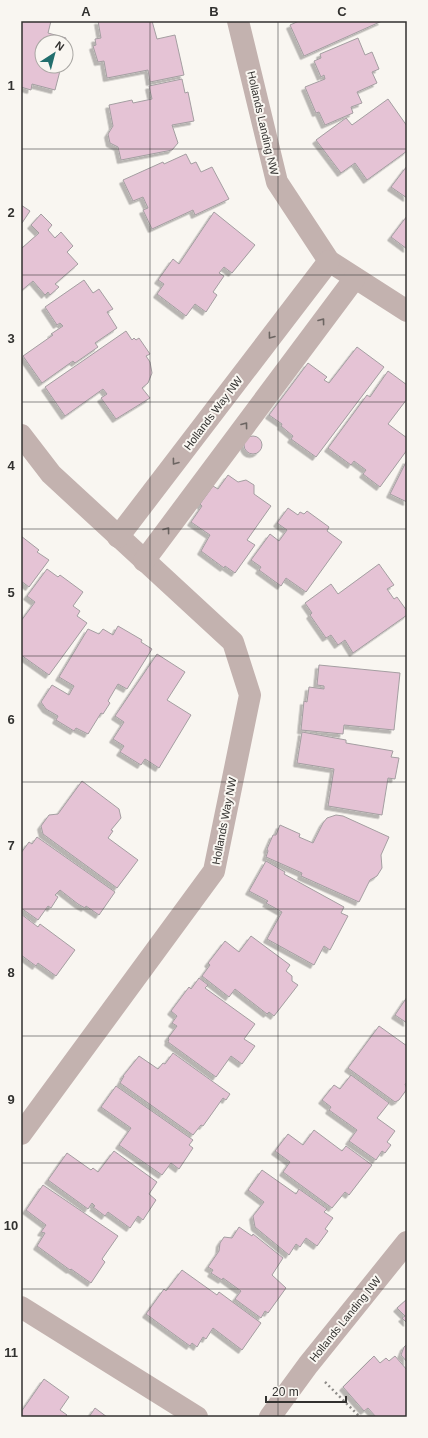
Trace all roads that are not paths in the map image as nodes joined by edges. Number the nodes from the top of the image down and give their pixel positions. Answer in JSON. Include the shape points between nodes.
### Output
{"nodes":[{"id":1,"x":238,"y":21,"type":"edge"},
{"id":2,"x":329,"y":260,"type":"junction"},
{"id":3,"x":355,"y":278,"type":"junction"},
{"id":4,"x":407,"y":311,"type":"edge"},
{"id":5,"x":21,"y":435,"type":"edge"},
{"id":6,"x":118,"y":537,"type":"junction"},
{"id":7,"x":144,"y":561,"type":"junction"},
{"id":8,"x":21,"y":1134,"type":"edge"},
{"id":9,"x":407,"y":1242,"type":"edge"},
{"id":10,"x":21,"y":1307,"type":"edge"},
{"id":11,"x":198,"y":1417,"type":"edge"},
{"id":12,"x":270,"y":1417,"type":"edge"}],
"edges":[{"from":1,"to":2,"type":"street","name":"Hollands Landing NW","via":[[277,182]]},
{"from":2,"to":3,"type":"street","name":"Hollands Landing NW"},
{"from":2,"to":6,"type":"street","name":"Hollands Way NW","one_way":true},
{"from":3,"to":4,"type":"street","name":"Hollands Landing NW"},
{"from":7,"to":3,"type":"street","one_way":true},
{"from":5,"to":6,"type":"street","via":[[51,474]]},
{"from":6,"to":7,"type":"street","name":"Hollands Way NW"},
{"from":7,"to":8,"type":"street","name":"Hollands Way NW","via":[[233,642],[250,695],[214,871]]},
{"from":9,"to":12,"type":"street","name":"Hollands Landing NW","via":[[308,1365]]},
{"from":10,"to":11,"type":"street"}]}
